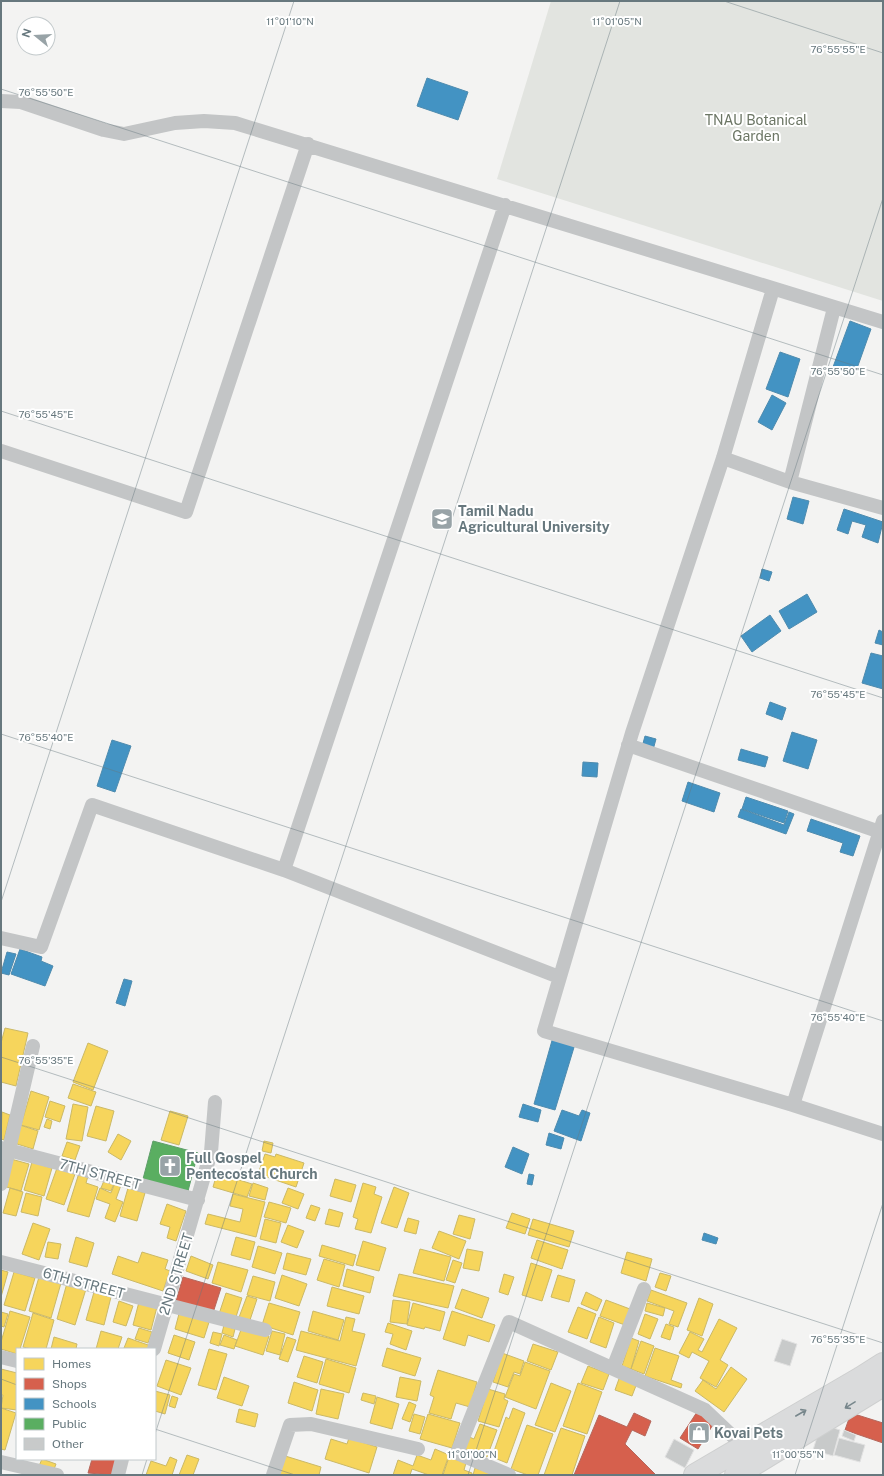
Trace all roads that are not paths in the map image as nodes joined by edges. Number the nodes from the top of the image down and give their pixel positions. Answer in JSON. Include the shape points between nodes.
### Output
{"nodes":[{"id":1,"x":1,"y":101,"type":"edge"},
{"id":2,"x":308,"y":144,"type":"junction"},
{"id":3,"x":505,"y":205,"type":"junction"},
{"id":4,"x":773,"y":289,"type":"junction"},
{"id":5,"x":834,"y":308,"type":"junction"},
{"id":6,"x":883,"y":322,"type":"edge"},
{"id":7,"x":1,"y":451,"type":"edge"},
{"id":8,"x":723,"y":458,"type":"junction"},
{"id":9,"x":790,"y":482,"type":"junction"},
{"id":10,"x":883,"y":508,"type":"edge"},
{"id":11,"x":628,"y":746,"type":"junction"},
{"id":12,"x":881,"y":827,"type":"edge"},
{"id":13,"x":284,"y":870,"type":"junction"},
{"id":14,"x":1,"y":938,"type":"edge"},
{"id":15,"x":559,"y":977,"type":"junction"},
{"id":16,"x":33,"y":1046,"type":"dead end"},
{"id":17,"x":215,"y":1102,"type":"dead end"},
{"id":18,"x":793,"y":1105,"type":"junction"},
{"id":19,"x":883,"y":1134,"type":"edge"},
{"id":20,"x":5,"y":1149,"type":"edge"},
{"id":21,"x":1,"y":1184,"type":"edge"},
{"id":22,"x":198,"y":1200,"type":"junction"},
{"id":23,"x":1,"y":1262,"type":"edge"},
{"id":24,"x":644,"y":1289,"type":"dead end"},
{"id":25,"x":166,"y":1305,"type":"junction"},
{"id":26,"x":265,"y":1330,"type":"dead end"},
{"id":27,"x":154,"y":1348,"type":"edge"},
{"id":28,"x":1,"y":1357,"type":"edge"},
{"id":29,"x":16,"y":1361,"type":"edge"},
{"id":30,"x":883,"y":1364,"type":"edge"},
{"id":31,"x":612,"y":1368,"type":"junction"},
{"id":32,"x":883,"y":1385,"type":"edge"},
{"id":33,"x":742,"y":1446,"type":"junction"},
{"id":34,"x":418,"y":1449,"type":"dead end"},
{"id":35,"x":122,"y":1460,"type":"edge"},
{"id":36,"x":1,"y":1462,"type":"edge"},
{"id":37,"x":57,"y":1475,"type":"edge"},
{"id":38,"x":118,"y":1475,"type":"edge"},
{"id":39,"x":273,"y":1475,"type":"edge"},
{"id":40,"x":510,"y":1475,"type":"edge"},
{"id":41,"x":695,"y":1475,"type":"edge"},
{"id":42,"x":736,"y":1475,"type":"edge"}],
"edges":[{"from":1,"to":2,"type":"street","via":[[21,102],[104,130],[124,134],[175,123],[221,121]]},
{"from":2,"to":3,"type":"street"},
{"from":2,"to":7,"type":"street","via":[[186,512]]},
{"from":3,"to":4,"type":"street"},
{"from":3,"to":13,"type":"street"},
{"from":4,"to":5,"type":"street"},
{"from":4,"to":8,"type":"street"},
{"from":5,"to":6,"type":"street"},
{"from":5,"to":9,"type":"street"},
{"from":8,"to":9,"type":"street"},
{"from":8,"to":11,"type":"street"},
{"from":9,"to":10,"type":"street"},
{"from":11,"to":12,"type":"street"},
{"from":11,"to":15,"type":"street"},
{"from":12,"to":18,"type":"street"},
{"from":13,"to":14,"type":"street","via":[[92,805],[41,947]]},
{"from":13,"to":15,"type":"street"},
{"from":15,"to":18,"type":"street","via":[[544,1031]]},
{"from":16,"to":20,"type":"street"},
{"from":17,"to":22,"type":"street","name":"2ND STREET","via":[[211,1152]]},
{"from":18,"to":19,"type":"street"},
{"from":20,"to":21,"type":"street"},
{"from":20,"to":22,"type":"street","name":"7TH STREET"},
{"from":22,"to":25,"type":"street","name":"2ND STREET"},
{"from":23,"to":25,"type":"street","name":"6TH STREET"},
{"from":24,"to":31,"type":"street"},
{"from":25,"to":26,"type":"street","name":"6TH STREET"},
{"from":25,"to":27,"type":"street","name":"2ND STREET"},
{"from":28,"to":29,"type":"street"},
{"from":33,"to":30,"type":"main road","one_way":true},
{"from":31,"to":33,"type":"street","via":[[705,1410]]},
{"from":31,"to":40,"type":"street","via":[[509,1322],[458,1453]]},
{"from":32,"to":42,"type":"main road","one_way":true},
{"from":33,"to":41,"type":"main road"},
{"from":34,"to":39,"type":"street","via":[[311,1424],[290,1425]]},
{"from":35,"to":38,"type":"street"},
{"from":36,"to":37,"type":"street"}]}
